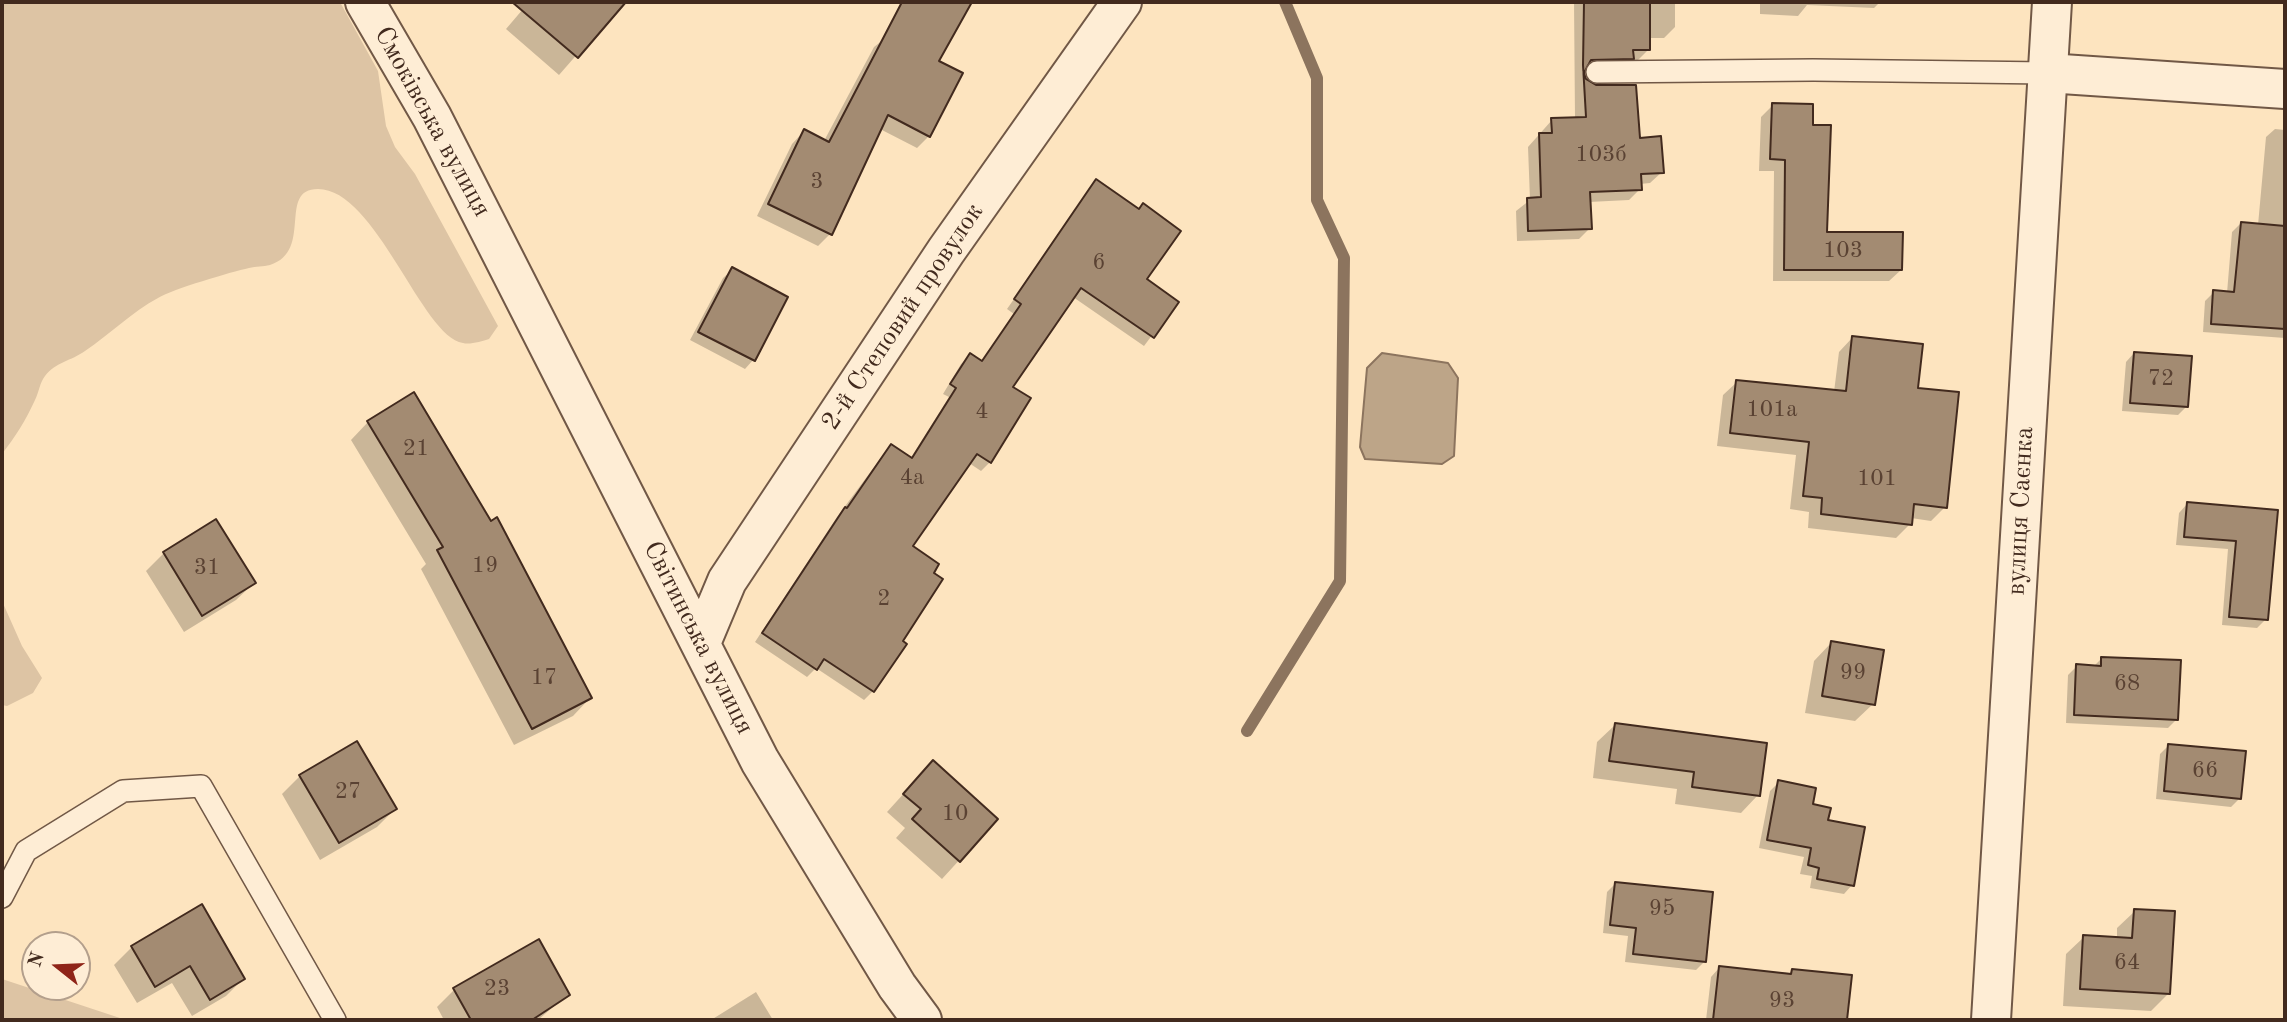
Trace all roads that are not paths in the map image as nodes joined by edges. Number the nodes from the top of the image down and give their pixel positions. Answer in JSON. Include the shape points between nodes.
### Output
{"nodes":[{"id":1,"x":365,"y":2,"type":"edge"},
{"id":2,"x":1122,"y":2,"type":"edge"},
{"id":3,"x":2052,"y":2,"type":"edge"},
{"id":4,"x":1597,"y":72,"type":"dead end"},
{"id":5,"x":2047,"y":73,"type":"junction"},
{"id":6,"x":2285,"y":89,"type":"edge"},
{"id":7,"x":497,"y":242,"type":"joint"},
{"id":8,"x":701,"y":643,"type":"junction"},
{"id":9,"x":2,"y":897,"type":"edge"},
{"id":10,"x":335,"y":1020,"type":"edge"},
{"id":11,"x":922,"y":1020,"type":"edge"},
{"id":12,"x":1990,"y":1020,"type":"edge"}],
"edges":[{"from":1,"to":7,"type":"street","name":"Смоківська вулиця"},
{"from":2,"to":8,"type":"street","name":"2-й Степовий провулок","via":[[946,251],[734,570]]},
{"from":3,"to":5,"type":"street","name":"вулиця Саєнка"},
{"from":4,"to":5,"type":"lane"},
{"from":5,"to":6,"type":"street"},
{"from":5,"to":12,"type":"street","name":"вулиця Саєнка"},
{"from":7,"to":8,"type":"street","name":"Світинська вулиця"},
{"from":8,"to":11,"type":"street","name":"Світинська вулиця","via":[[760,761]]},
{"from":9,"to":10,"type":"lane","via":[[26,851],[123,791],[201,786]]}]}
